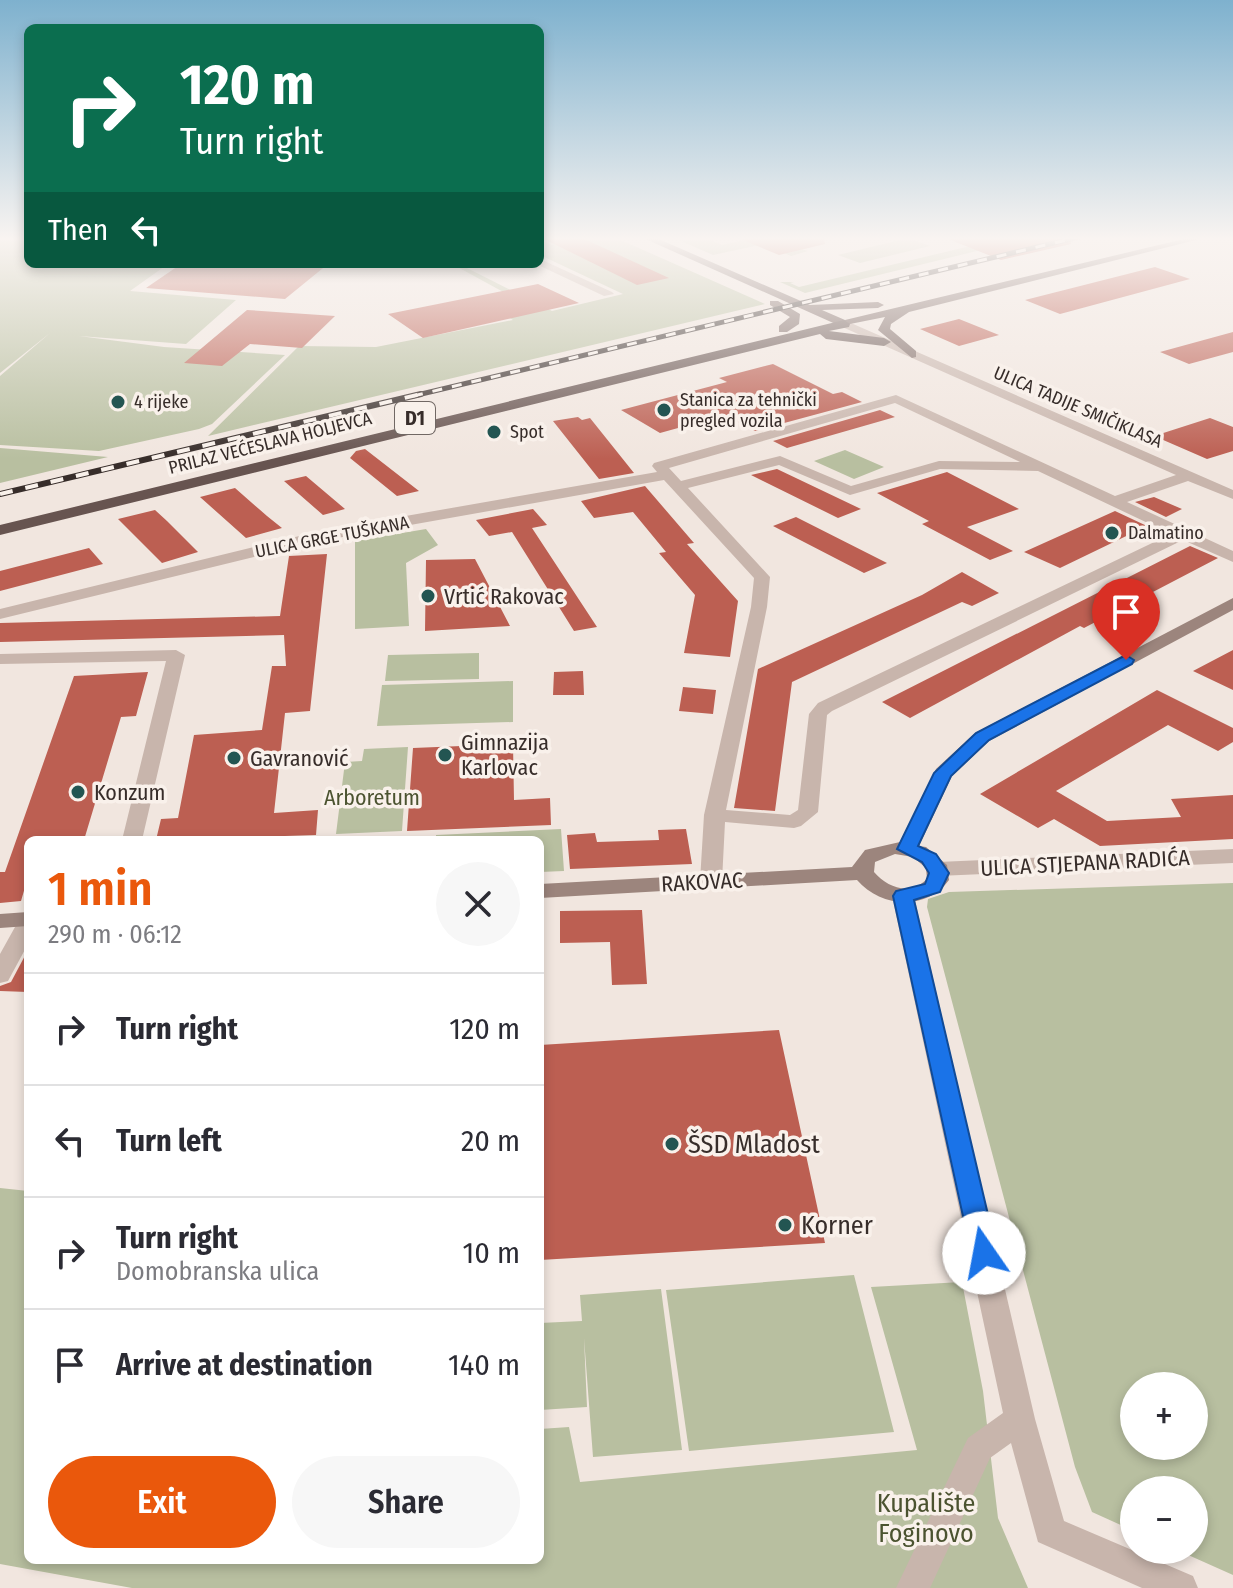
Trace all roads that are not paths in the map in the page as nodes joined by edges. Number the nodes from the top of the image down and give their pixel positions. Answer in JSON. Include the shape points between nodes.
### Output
{"nodes":[{"id":1,"x":788,"y":311,"type":"edge"},
{"id":2,"x":814,"y":311,"type":"edge"},
{"id":3,"x":865,"y":311,"type":"edge"},
{"id":4,"x":894,"y":311,"type":"edge"},
{"id":5,"x":903,"y":311,"type":"edge"},
{"id":6,"x":837,"y":321,"type":"junction"},
{"id":7,"x":784,"y":334,"type":"junction"},
{"id":8,"x":884,"y":342,"type":"junction"},
{"id":9,"x":912,"y":354,"type":"junction"},
{"id":10,"x":1043,"y":468,"type":"junction"},
{"id":11,"x":1191,"y":475,"type":"junction"},
{"id":12,"x":672,"y":480,"type":"junction"},
{"id":13,"x":1233,"y":495,"type":"edge"},
{"id":14,"x":1114,"y":501,"type":"junction"},
{"id":15,"x":0,"y":518,"type":"edge"},
{"id":16,"x":0,"y":530,"type":"edge"},
{"id":17,"x":1183,"y":534,"type":"junction"},
{"id":18,"x":1233,"y":557,"type":"edge"},
{"id":19,"x":1233,"y":603,"type":"edge"},
{"id":20,"x":0,"y":614,"type":"edge"},
{"id":21,"x":0,"y":659,"type":"edge"},
{"id":22,"x":714,"y":815,"type":"junction"},
{"id":23,"x":133,"y":836,"type":"edge"},
{"id":24,"x":907,"y":849,"type":"junction"},
{"id":25,"x":1233,"y":856,"type":"edge"},
{"id":26,"x":938,"y":869,"type":"junction"},
{"id":27,"x":863,"y":873,"type":"junction"},
{"id":28,"x":711,"y":881,"type":"junction"},
{"id":29,"x":544,"y":891,"type":"edge"},
{"id":30,"x":903,"y":896,"type":"junction"},
{"id":31,"x":0,"y":921,"type":"edge"},
{"id":32,"x":24,"y":921,"type":"edge"},
{"id":33,"x":24,"y":929,"type":"edge"},
{"id":34,"x":0,"y":975,"type":"edge"},
{"id":35,"x":1020,"y":1419,"type":"junction"},
{"id":36,"x":913,"y":1588,"type":"edge"},
{"id":37,"x":1181,"y":1588,"type":"edge"}],
"edges":[{"from":1,"to":7,"type":"main road","via":[[795,322]]},
{"from":2,"to":6,"type":"main road","name":"ULICA TADIJE SMIČIKLASA"},
{"from":3,"to":6,"type":"main road","name":"PRILAZ VEĆESLAVA HOLJEVCA","number":"D1"},
{"from":4,"to":6,"type":"main road","name":"PRILAZ VEĆESLAVA HOLJEVCA","number":"D1"},
{"from":5,"to":9,"type":"main road","via":[[886,322],[884,330]]},
{"from":6,"to":7,"type":"highway","name":"PRILAZ VEĆESLAVA HOLJEVCA","number":"D1"},
{"from":6,"to":8,"type":"street","name":"ULICA TADIJE SMIČIKLASA"},
{"from":7,"to":8,"type":"highway"},
{"from":7,"to":15,"type":"highway","name":"PRILAZ VEĆESLAVA HOLJEVCA","number":"D1"},
{"from":7,"to":16,"type":"highway","name":"PRILAZ VEĆESLAVA HOLJEVCA","number":"D1"},
{"from":8,"to":9,"type":"street","name":"ULICA TADIJE SMIČIKLASA"},
{"from":9,"to":11,"type":"street","name":"ULICA TADIJE SMIČIKLASA"},
{"from":10,"to":12,"type":"street","name":"ULICA GRGE TUŠKANA","via":[[939,465],[850,491],[780,460],[715,479]]},
{"from":10,"to":12,"type":"street","name":"ULICA GRGE TUŠKANA","via":[[896,399],[659,466]]},
{"from":10,"to":14,"type":"street","name":"ULICA GRGE TUŠKANA"},
{"from":11,"to":13,"type":"street","name":"ULICA TADIJE SMIČIKLASA"},
{"from":11,"to":14,"type":"street"},
{"from":12,"to":20,"type":"street","name":"ULICA GRGE TUŠKANA","via":[[320,536]]},
{"from":12,"to":22,"type":"street","via":[[762,577]]},
{"from":14,"to":17,"type":"street","name":"ULICA GRGE TUŠKANA"},
{"from":17,"to":18,"type":"street","name":"ULICA GRGE TUŠKANA"},
{"from":17,"to":22,"type":"street","via":[[825,707],[818,714],[808,812],[794,822]]},
{"from":19,"to":24,"type":"main road","via":[[982,737],[943,773]]},
{"from":21,"to":23,"type":"street","via":[[176,655]]},
{"from":22,"to":28,"type":"street"},
{"from":24,"to":26,"type":"main road","via":[[929,858]]},
{"from":24,"to":27,"type":"main road","via":[[873,853]]},
{"from":25,"to":26,"type":"street","name":"ULICA STJEPANA RADIĆA"},
{"from":26,"to":30,"type":"main road","via":[[933,887]]},
{"from":27,"to":28,"type":"main road","name":"RAKOVAC"},
{"from":27,"to":30,"type":"main road","via":[[877,888]]},
{"from":28,"to":29,"type":"main road","name":"RAKOVAC"},
{"from":30,"to":35,"type":"street"},
{"from":31,"to":32,"type":"main road"},
{"from":33,"to":34,"type":"street"},
{"from":35,"to":36,"type":"street","via":[[979,1448]]},
{"from":35,"to":37,"type":"street","via":[[1050,1531]]}]}
